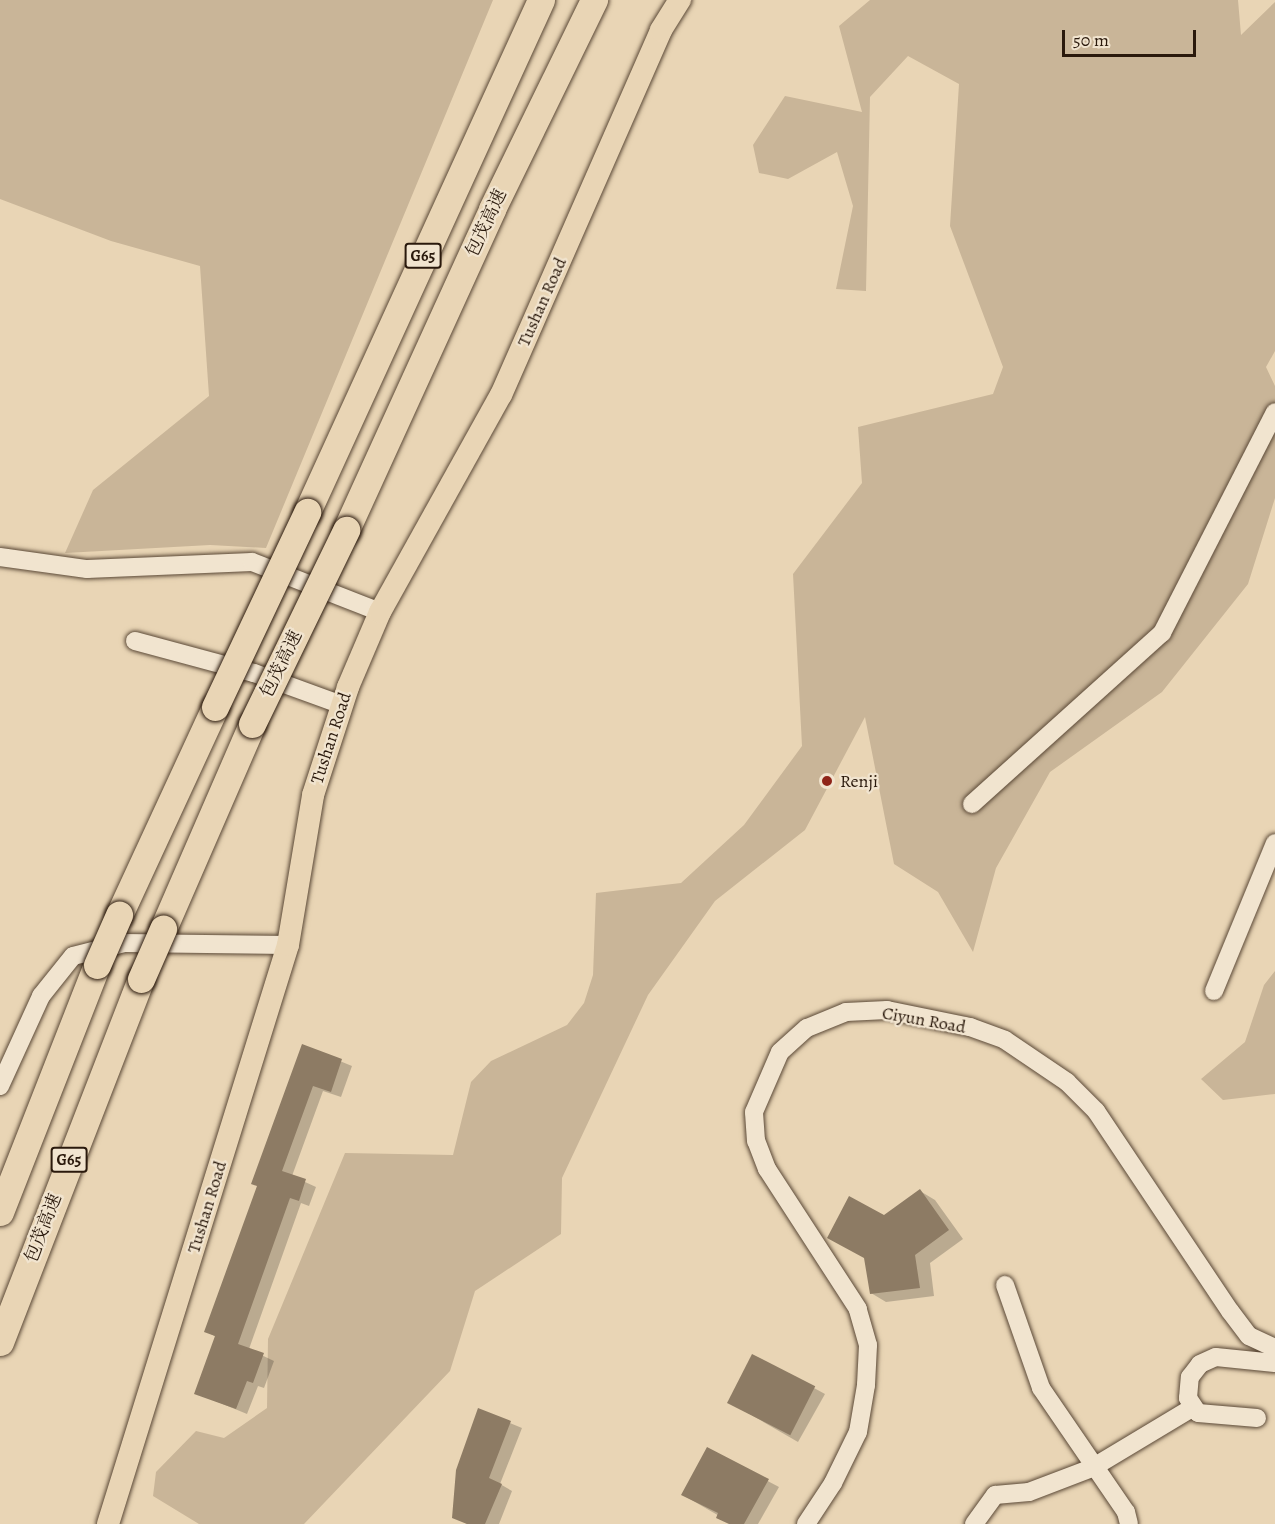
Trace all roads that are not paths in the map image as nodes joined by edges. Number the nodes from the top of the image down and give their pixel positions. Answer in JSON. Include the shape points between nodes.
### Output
{"nodes":[{"id":1,"x":539,"y":0,"type":"edge"},
{"id":2,"x":594,"y":0,"type":"edge"},
{"id":3,"x":604,"y":0,"type":"edge"},
{"id":4,"x":680,"y":0,"type":"edge"},
{"id":5,"x":527,"y":137,"type":"junction"},
{"id":6,"x":1275,"y":412,"type":"edge"},
{"id":7,"x":0,"y":557,"type":"edge"},
{"id":8,"x":380,"y":612,"type":"junction"},
{"id":9,"x":135,"y":641,"type":"dead end"},
{"id":10,"x":342,"y":705,"type":"junction"},
{"id":11,"x":972,"y":804,"type":"dead end"},
{"id":12,"x":1275,"y":843,"type":"edge"},
{"id":13,"x":288,"y":945,"type":"junction"},
{"id":14,"x":1214,"y":990,"type":"dead end"},
{"id":15,"x":0,"y":1086,"type":"edge"},
{"id":16,"x":0,"y":1212,"type":"edge"},
{"id":17,"x":1005,"y":1285,"type":"dead end"},
{"id":18,"x":0,"y":1342,"type":"edge"},
{"id":19,"x":1275,"y":1348,"type":"edge"},
{"id":20,"x":1275,"y":1363,"type":"edge"},
{"id":21,"x":1192,"y":1408,"type":"junction"},
{"id":22,"x":1257,"y":1418,"type":"dead end"},
{"id":23,"x":1092,"y":1468,"type":"junction"},
{"id":24,"x":108,"y":1524,"type":"edge"},
{"id":25,"x":806,"y":1524,"type":"edge"},
{"id":26,"x":974,"y":1524,"type":"edge"},
{"id":27,"x":1129,"y":1524,"type":"edge"}],
"edges":[{"from":1,"to":16,"type":"highway","number":"G65","bridge":true,"via":[[119,915]]},
{"from":2,"to":5,"type":"highway","name":"包茂高速","number":"G65"},
{"from":3,"to":5,"type":"highway"},
{"from":4,"to":8,"type":"main road","name":"Tushan Road","via":[[662,30],[501,395]]},
{"from":5,"to":18,"type":"highway","name":"包茂高速","number":"G65","bridge":true,"via":[[252,724],[141,979]]},
{"from":6,"to":11,"type":"street","via":[[1162,633]]},
{"from":7,"to":8,"type":"street","via":[[87,569],[252,562]]},
{"from":8,"to":10,"type":"main road","name":"Tushan Road"},
{"from":9,"to":10,"type":"street","via":[[254,673]]},
{"from":10,"to":13,"type":"main road","name":"Tushan Road","via":[[313,795]]},
{"from":12,"to":14,"type":"street"},
{"from":13,"to":15,"type":"street","via":[[124,943],[73,956],[41,996]]},
{"from":13,"to":24,"type":"main road","name":"Tushan Road"},
{"from":17,"to":23,"type":"street","via":[[1041,1388]]},
{"from":19,"to":25,"type":"street","name":"Ciyun Road","via":[[1250,1336],[1230,1311],[1096,1111],[1067,1082],[1005,1040],[970,1027],[887,1010],[846,1012],[807,1028],[780,1052],[754,1112],[756,1141],[766,1169],[858,1309],[868,1345],[858,1432],[833,1483]]},
{"from":20,"to":21,"type":"street","via":[[1216,1357],[1200,1364],[1188,1387]]},
{"from":21,"to":22,"type":"street","via":[[1198,1413],[1233,1419]]},
{"from":21,"to":23,"type":"street"},
{"from":23,"to":26,"type":"street","via":[[1029,1492],[995,1495]]},
{"from":23,"to":27,"type":"street","via":[[1126,1512]]}]}
